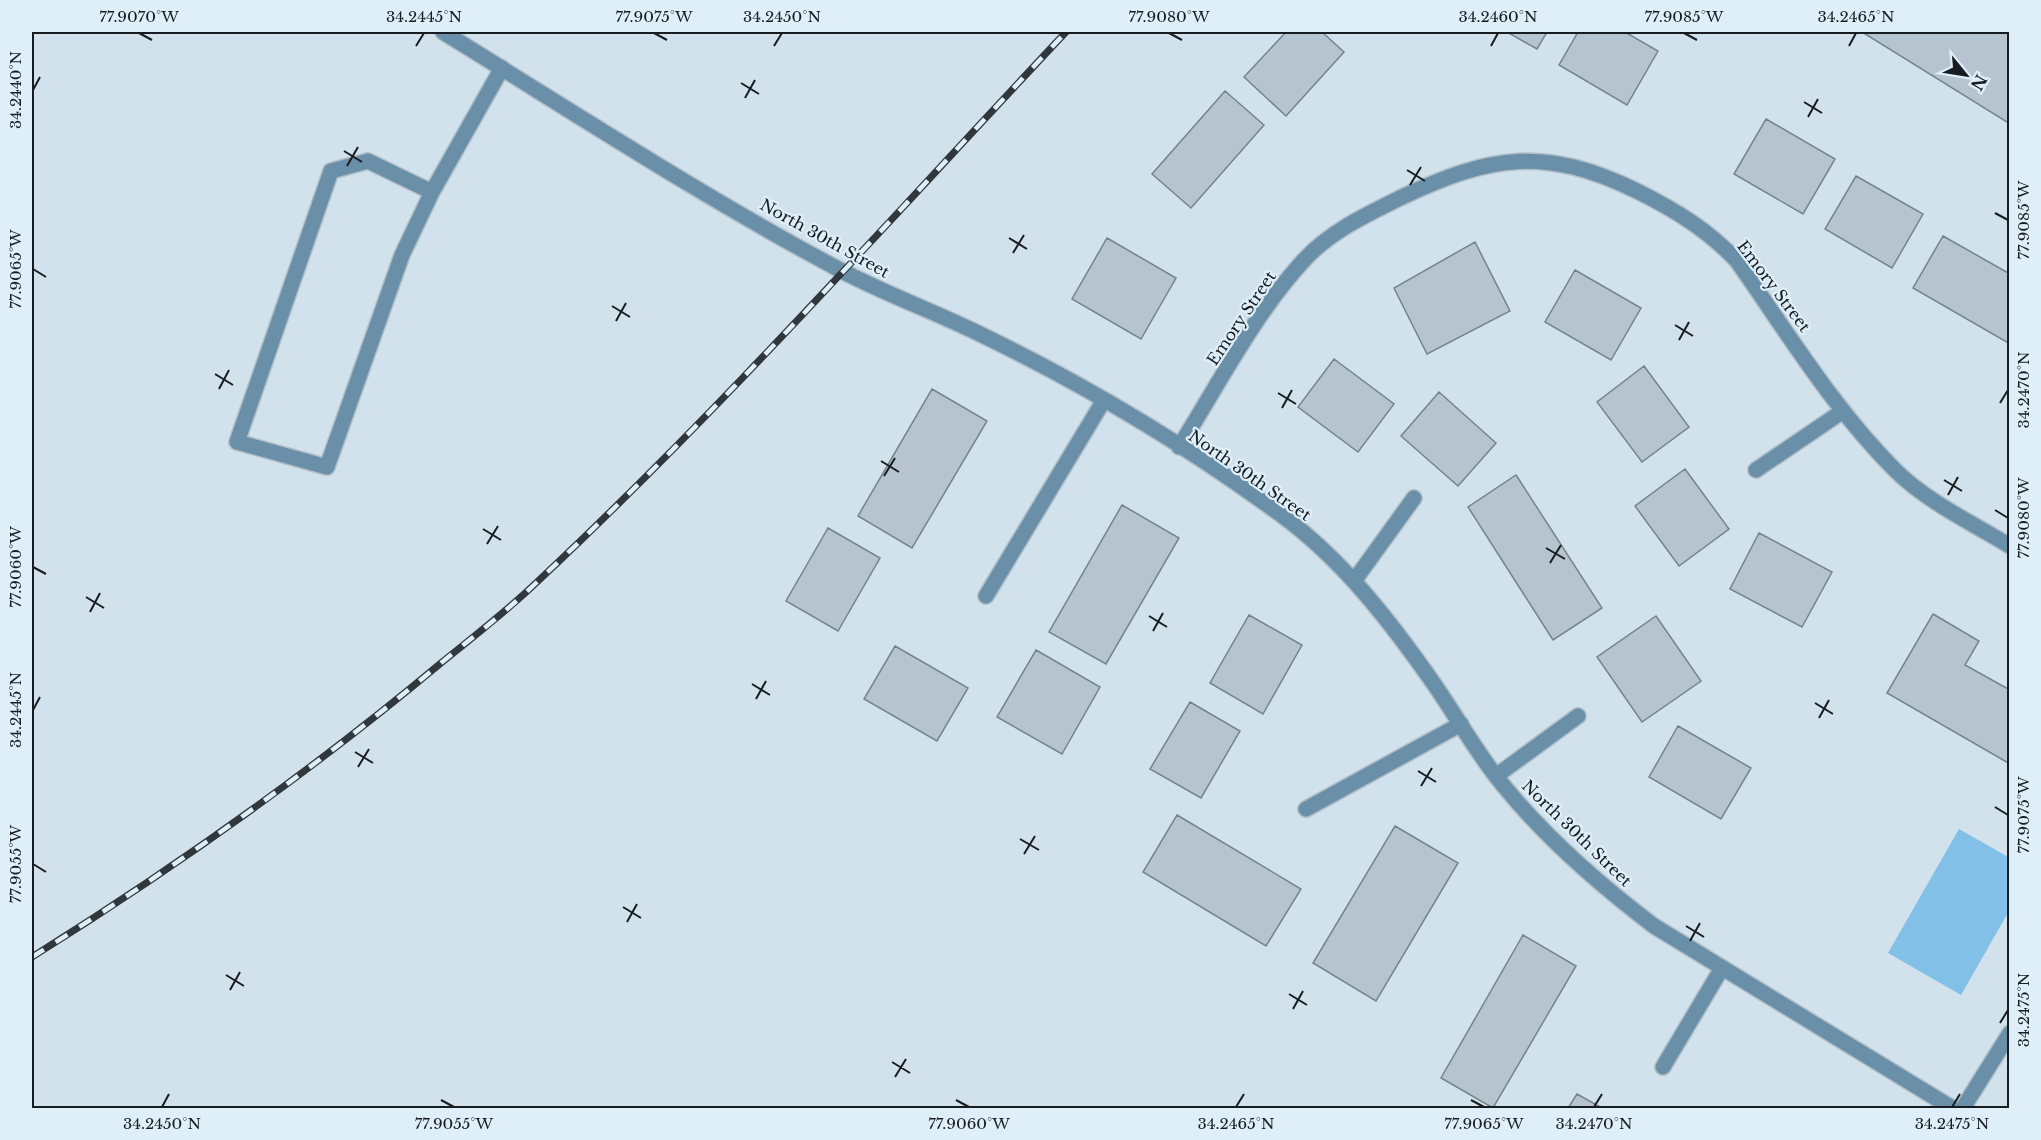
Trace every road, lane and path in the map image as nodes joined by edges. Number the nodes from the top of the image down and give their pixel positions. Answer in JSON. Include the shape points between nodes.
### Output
{"nodes":[{"id":1,"x":443,"y":32,"type":"edge"},
{"id":2,"x":502,"y":68,"type":"junction"},
{"id":3,"x":432,"y":192,"type":"junction"},
{"id":4,"x":1104,"y":400,"type":"junction"},
{"id":5,"x":1843,"y":411,"type":"junction"},
{"id":6,"x":1179,"y":447,"type":"junction"},
{"id":7,"x":1756,"y":470,"type":"dead end"},
{"id":8,"x":1414,"y":498,"type":"dead end"},
{"id":9,"x":2010,"y":546,"type":"edge"},
{"id":10,"x":1354,"y":581,"type":"junction"},
{"id":11,"x":986,"y":596,"type":"dead end"},
{"id":12,"x":1578,"y":716,"type":"dead end"},
{"id":13,"x":1461,"y":724,"type":"junction"},
{"id":14,"x":1496,"y":776,"type":"junction"},
{"id":15,"x":1306,"y":809,"type":"dead end"},
{"id":16,"x":1722,"y":968,"type":"junction"},
{"id":17,"x":2010,"y":1033,"type":"edge"},
{"id":18,"x":1664,"y":1067,"type":"dead end"},
{"id":19,"x":1952,"y":1108,"type":"edge"},
{"id":20,"x":1963,"y":1108,"type":"edge"}],
"edges":[{"from":1,"to":2,"type":"street","name":"North 30th Street"},
{"from":2,"to":3,"type":"street"},
{"from":2,"to":4,"type":"street","name":"North 30th Street","via":[[692,185],[842,271],[980,334]]},
{"from":3,"to":3,"type":"street","via":[[402,255],[327,467],[237,442],[331,171],[368,161]]},
{"from":4,"to":6,"type":"street","name":"North 30th Street"},
{"from":4,"to":11,"type":"street"},
{"from":5,"to":6,"type":"street","name":"Emory Street","via":[[1737,261],[1693,222],[1602,175],[1566,164],[1511,162],[1449,175],[1335,233],[1306,258],[1264,310]]},
{"from":5,"to":7,"type":"street"},
{"from":5,"to":9,"type":"street","name":"Emory Street","via":[[1910,483]]},
{"from":6,"to":10,"type":"street","name":"North 30th Street","via":[[1282,515]]},
{"from":8,"to":10,"type":"street"},
{"from":10,"to":13,"type":"street","name":"North 30th Street"},
{"from":12,"to":14,"type":"street"},
{"from":13,"to":14,"type":"street","name":"North 30th Street"},
{"from":13,"to":15,"type":"street"},
{"from":14,"to":16,"type":"street","name":"North 30th Street","via":[[1543,829],[1614,896]]},
{"from":16,"to":18,"type":"street"},
{"from":16,"to":19,"type":"street","name":"North 30th Street"},
{"from":17,"to":20,"type":"street"}]}
